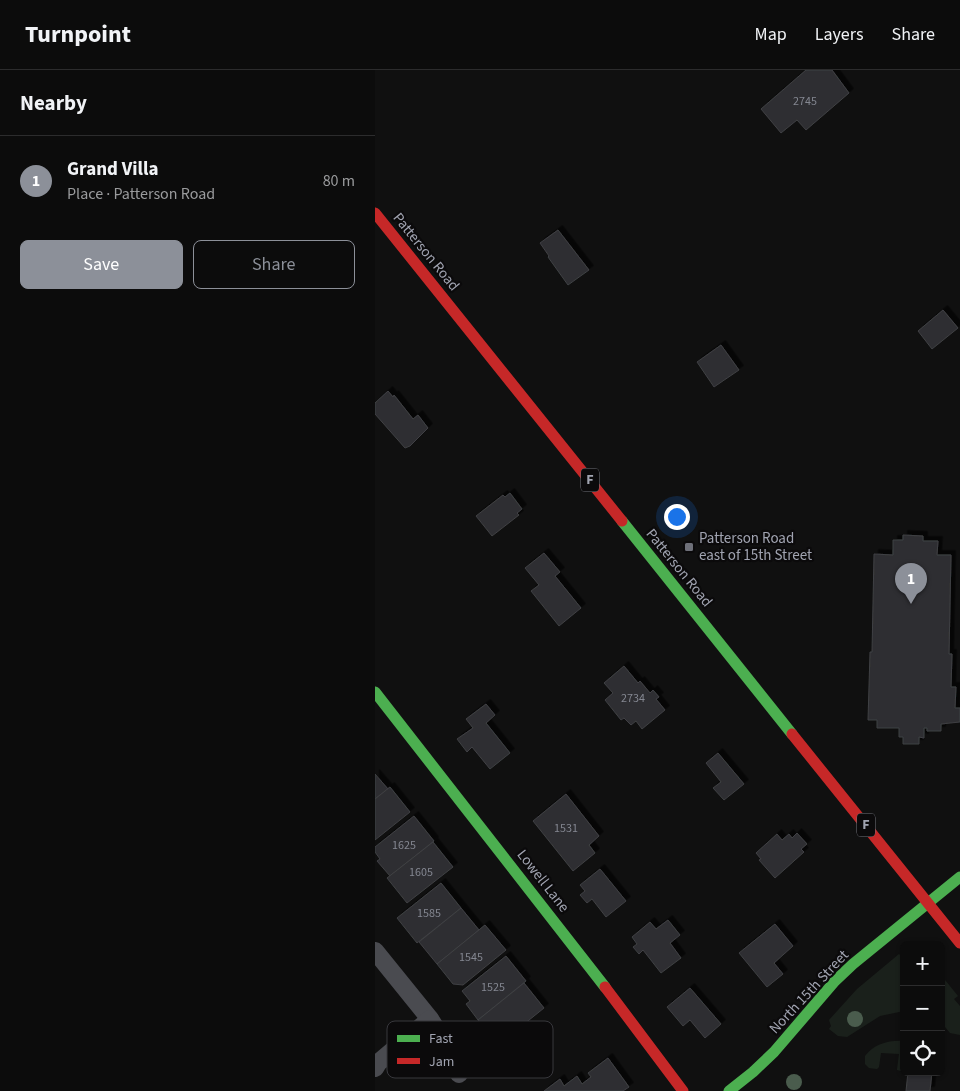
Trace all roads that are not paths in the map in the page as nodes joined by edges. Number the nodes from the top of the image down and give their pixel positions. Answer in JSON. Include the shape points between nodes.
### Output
{"nodes":[{"id":1,"x":375,"y":213,"type":"edge"},
{"id":2,"x":375,"y":692,"type":"edge"},
{"id":3,"x":960,"y":877,"type":"edge"},
{"id":4,"x":928,"y":903,"type":"junction"},
{"id":5,"x":960,"y":943,"type":"edge"},
{"id":6,"x":375,"y":952,"type":"edge"},
{"id":7,"x":430,"y":1019,"type":"joint"},
{"id":8,"x":428,"y":1021,"type":"edge"},
{"id":9,"x":387,"y":1056,"type":"edge"},
{"id":10,"x":375,"y":1068,"type":"edge"},
{"id":11,"x":683,"y":1091,"type":"edge"},
{"id":12,"x":729,"y":1091,"type":"edge"}],
"edges":[{"from":1,"to":4,"type":"main road","name":"Patterson Road","number":"F"},
{"from":2,"to":11,"type":"main road","name":"Lowell Lane","via":[[578,950]]},
{"from":3,"to":4,"type":"main road","name":"North 15th Street"},
{"from":4,"to":5,"type":"main road","name":"Patterson Road","number":"F"},
{"from":4,"to":12,"type":"main road","name":"North 15th Street","via":[[835,981],[774,1052]]},
{"from":6,"to":7,"type":"street"},
{"from":7,"to":8,"type":"street"},
{"from":9,"to":10,"type":"street"}]}
